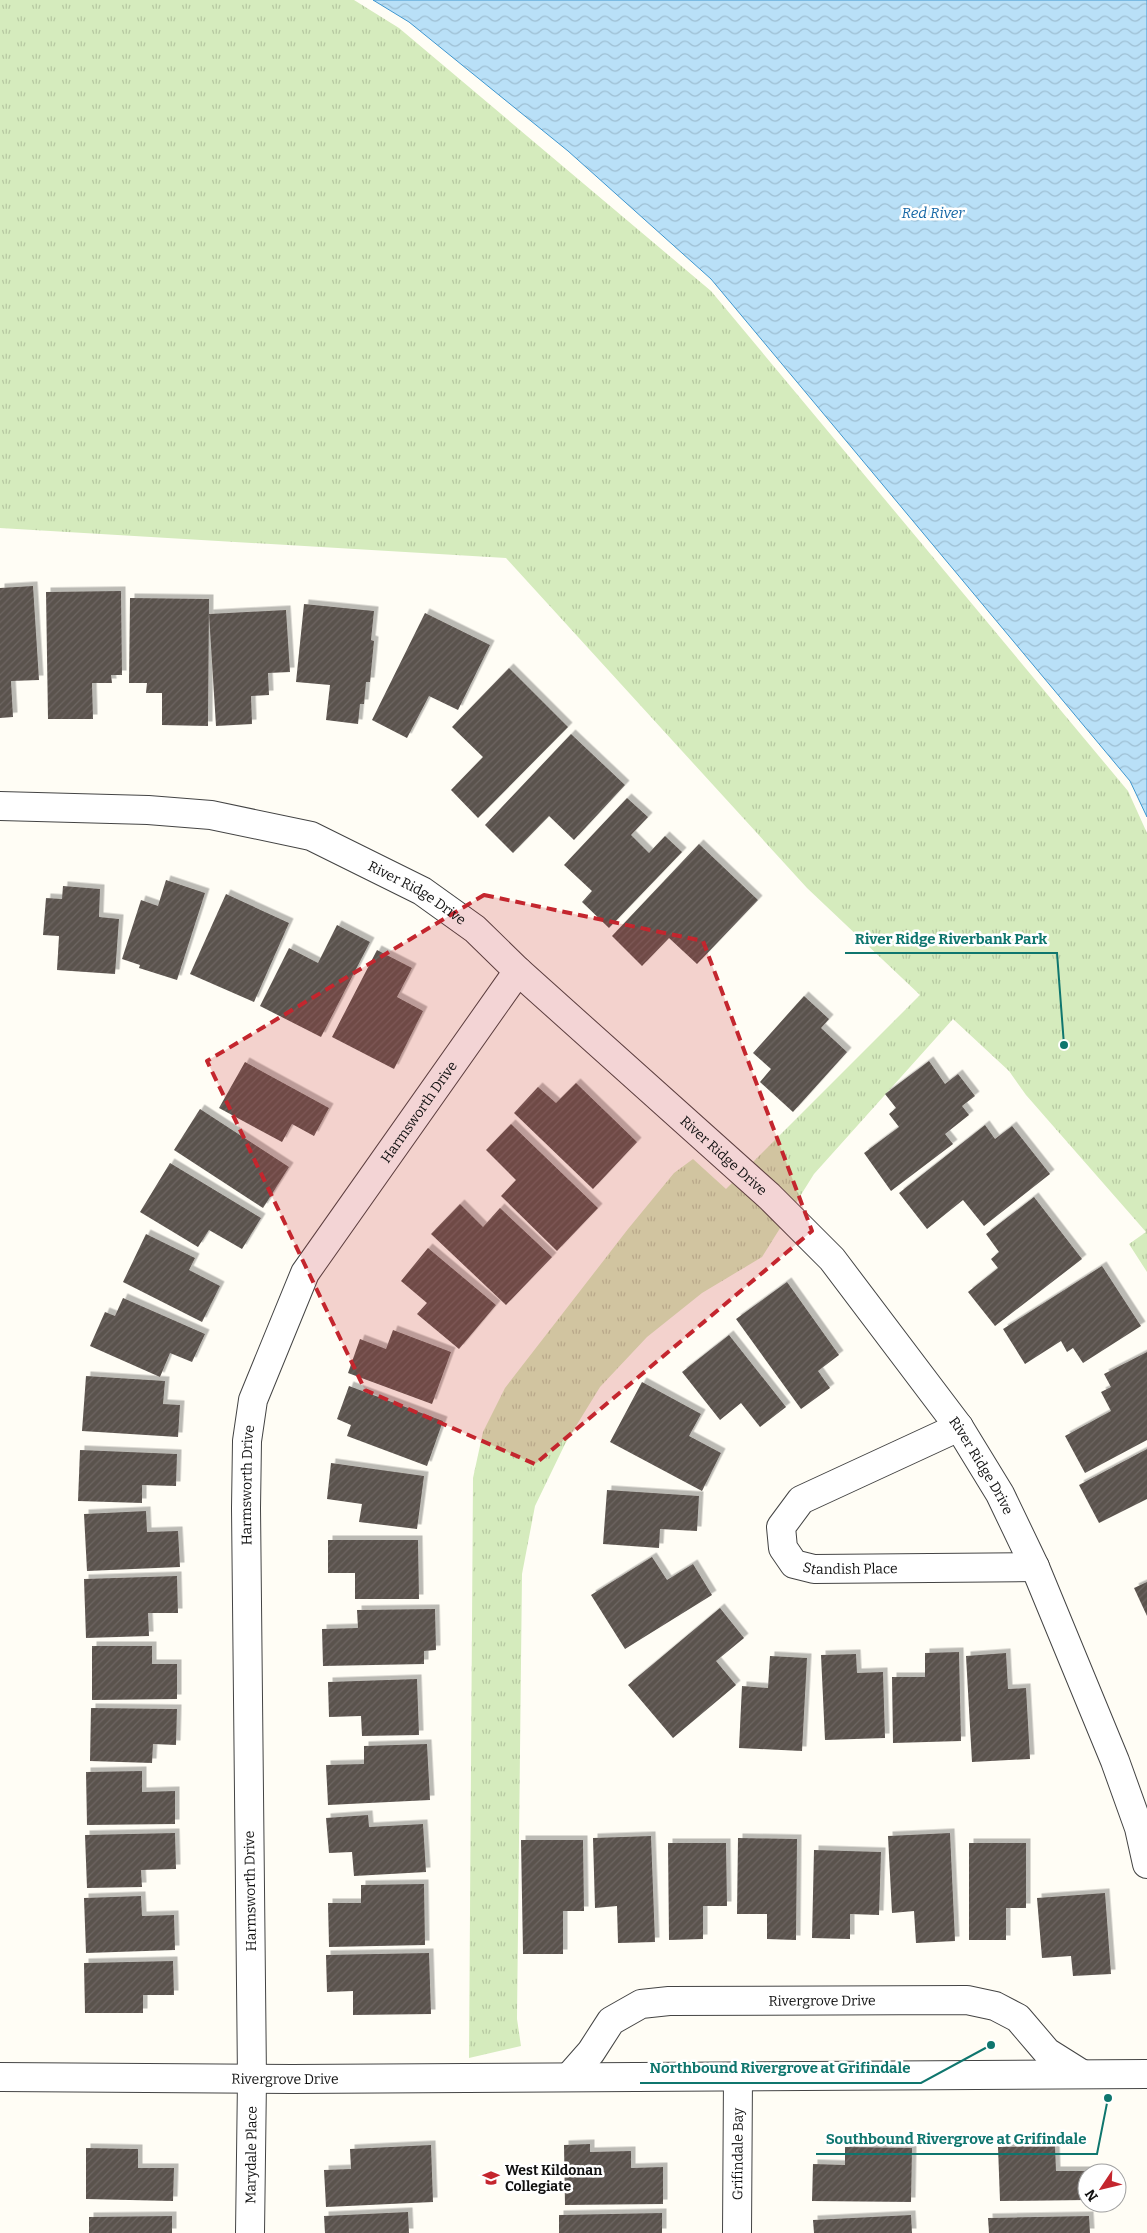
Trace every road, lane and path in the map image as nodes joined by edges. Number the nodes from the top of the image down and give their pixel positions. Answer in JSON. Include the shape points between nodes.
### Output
{"nodes":[{"id":1,"x":0,"y":806,"type":"edge"},
{"id":2,"x":518,"y":971,"type":"junction"},
{"id":3,"x":959,"y":1427,"type":"junction"},
{"id":4,"x":1035,"y":1567,"type":"junction"},
{"id":5,"x":1147,"y":1864,"type":"edge"},
{"id":6,"x":1082,"y":2074,"type":"junction"},
{"id":7,"x":1147,"y":2074,"type":"edge"},
{"id":8,"x":738,"y":2076,"type":"junction"},
{"id":9,"x":0,"y":2077,"type":"edge"},
{"id":10,"x":569,"y":2077,"type":"junction"},
{"id":11,"x":252,"y":2078,"type":"junction"},
{"id":12,"x":250,"y":2233,"type":"edge"},
{"id":13,"x":737,"y":2233,"type":"edge"}],
"edges":[{"from":1,"to":2,"type":"street","name":"River Ridge Drive","via":[[193,814],[311,836],[422,891],[475,929]]},
{"from":2,"to":3,"type":"street","name":"River Ridge Drive","via":[[769,1196],[832,1259]]},
{"from":2,"to":11,"type":"street","name":"Harmsworth Drive","via":[[305,1273],[253,1400],[247,1441],[246,1508]]},
{"from":3,"to":4,"type":"street","name":"River Ridge Drive","via":[[1000,1494]]},
{"from":3,"to":4,"type":"street","name":"Standish Place","via":[[801,1500],[781,1527],[783,1548],[794,1564],[814,1569]]},
{"from":4,"to":5,"type":"street","name":"River Ridge Drive","via":[[1115,1761],[1139,1828]]},
{"from":6,"to":7,"type":"street","name":"Rivergrove Drive"},
{"from":6,"to":8,"type":"street","name":"Rivergrove Drive"},
{"from":6,"to":10,"type":"street","name":"Rivergrove Drive","via":[[1048,2052],[1018,2018],[994,2006],[967,2000],[688,2001],[641,2004],[611,2021],[591,2052]]},
{"from":8,"to":10,"type":"street","name":"Rivergrove Drive"},
{"from":8,"to":13,"type":"street","name":"Grifindale Bay"},
{"from":9,"to":11,"type":"street","name":"Rivergrove Drive"},
{"from":10,"to":11,"type":"street","name":"Rivergrove Drive"},
{"from":11,"to":12,"type":"street","name":"Marydale Place"}]}
